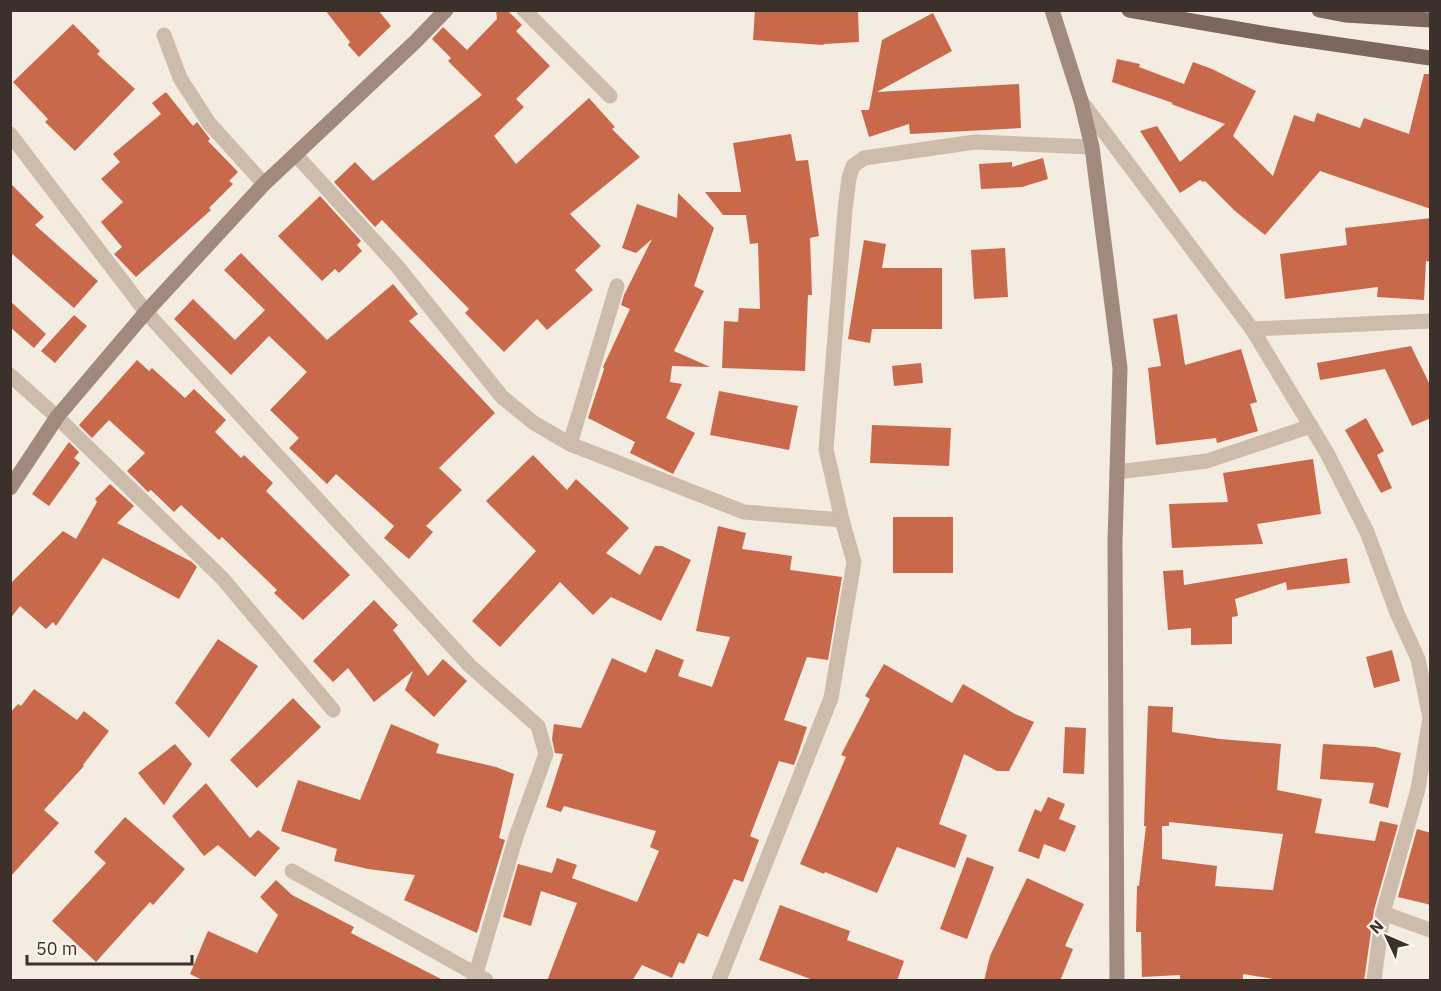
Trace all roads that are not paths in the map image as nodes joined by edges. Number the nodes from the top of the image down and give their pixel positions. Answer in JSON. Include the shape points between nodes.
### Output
{"nodes":[{"id":1,"x":446,"y":10,"type":"edge"},
{"id":2,"x":524,"y":10,"type":"edge"},
{"id":3,"x":1052,"y":10,"type":"edge"},
{"id":4,"x":1129,"y":10,"type":"edge"},
{"id":5,"x":1320,"y":10,"type":"edge"},
{"id":6,"x":1431,"y":20,"type":"edge"},
{"id":7,"x":164,"y":35,"type":"dead end"},
{"id":8,"x":1431,"y":58,"type":"edge"},
{"id":9,"x":610,"y":96,"type":"dead end"},
{"id":10,"x":1081,"y":101,"type":"junction"},
{"id":11,"x":10,"y":134,"type":"edge"},
{"id":12,"x":1092,"y":147,"type":"junction"},
{"id":13,"x":296,"y":154,"type":"junction"},
{"id":14,"x":264,"y":184,"type":"junction"},
{"id":15,"x":617,"y":286,"type":"dead end"},
{"id":16,"x":146,"y":312,"type":"junction"},
{"id":17,"x":1431,"y":321,"type":"edge"},
{"id":18,"x":1252,"y":329,"type":"junction"},
{"id":19,"x":10,"y":375,"type":"edge"},
{"id":20,"x":57,"y":417,"type":"junction"},
{"id":21,"x":1311,"y":426,"type":"junction"},
{"id":22,"x":570,"y":444,"type":"junction"},
{"id":23,"x":1117,"y":472,"type":"junction"},
{"id":24,"x":10,"y":488,"type":"edge"},
{"id":25,"x":842,"y":520,"type":"junction"},
{"id":26,"x":333,"y":710,"type":"dead end"},
{"id":27,"x":292,"y":871,"type":"dead end"},
{"id":28,"x":1383,"y":913,"type":"junction"},
{"id":29,"x":1431,"y":930,"type":"edge"},
{"id":30,"x":479,"y":979,"type":"edge"},
{"id":31,"x":719,"y":981,"type":"edge"},
{"id":32,"x":1117,"y":981,"type":"edge"},
{"id":33,"x":1374,"y":981,"type":"edge"}],
"edges":[{"from":1,"to":13,"type":"street"},
{"from":2,"to":9,"type":"street"},
{"from":3,"to":10,"type":"street"},
{"from":4,"to":8,"type":"main road"},
{"from":5,"to":6,"type":"main road"},
{"from":7,"to":14,"type":"street","via":[[180,78],[209,123]]},
{"from":10,"to":12,"type":"street"},
{"from":10,"to":18,"type":"street"},
{"from":11,"to":16,"type":"street"},
{"from":12,"to":23,"type":"street","via":[[1120,368]]},
{"from":12,"to":25,"type":"street","via":[[975,142],[864,158],[853,166],[845,210],[826,449]]},
{"from":13,"to":14,"type":"street"},
{"from":13,"to":22,"type":"street","via":[[397,266],[502,397],[534,423]]},
{"from":14,"to":16,"type":"street"},
{"from":15,"to":22,"type":"street"},
{"from":16,"to":20,"type":"street"},
{"from":16,"to":30,"type":"street","via":[[470,666],[538,726],[546,754],[516,837]]},
{"from":17,"to":18,"type":"street"},
{"from":18,"to":21,"type":"street"},
{"from":19,"to":20,"type":"street"},
{"from":20,"to":24,"type":"street"},
{"from":20,"to":26,"type":"street","via":[[223,579]]},
{"from":21,"to":23,"type":"street","via":[[1207,461]]},
{"from":21,"to":28,"type":"street","via":[[1367,532],[1418,659],[1430,718],[1418,789]]},
{"from":22,"to":25,"type":"street","via":[[744,512]]},
{"from":23,"to":32,"type":"street"},
{"from":25,"to":31,"type":"street","via":[[854,562],[831,698]]},
{"from":27,"to":30,"type":"street"},
{"from":28,"to":29,"type":"street"},
{"from":28,"to":33,"type":"street"}]}
